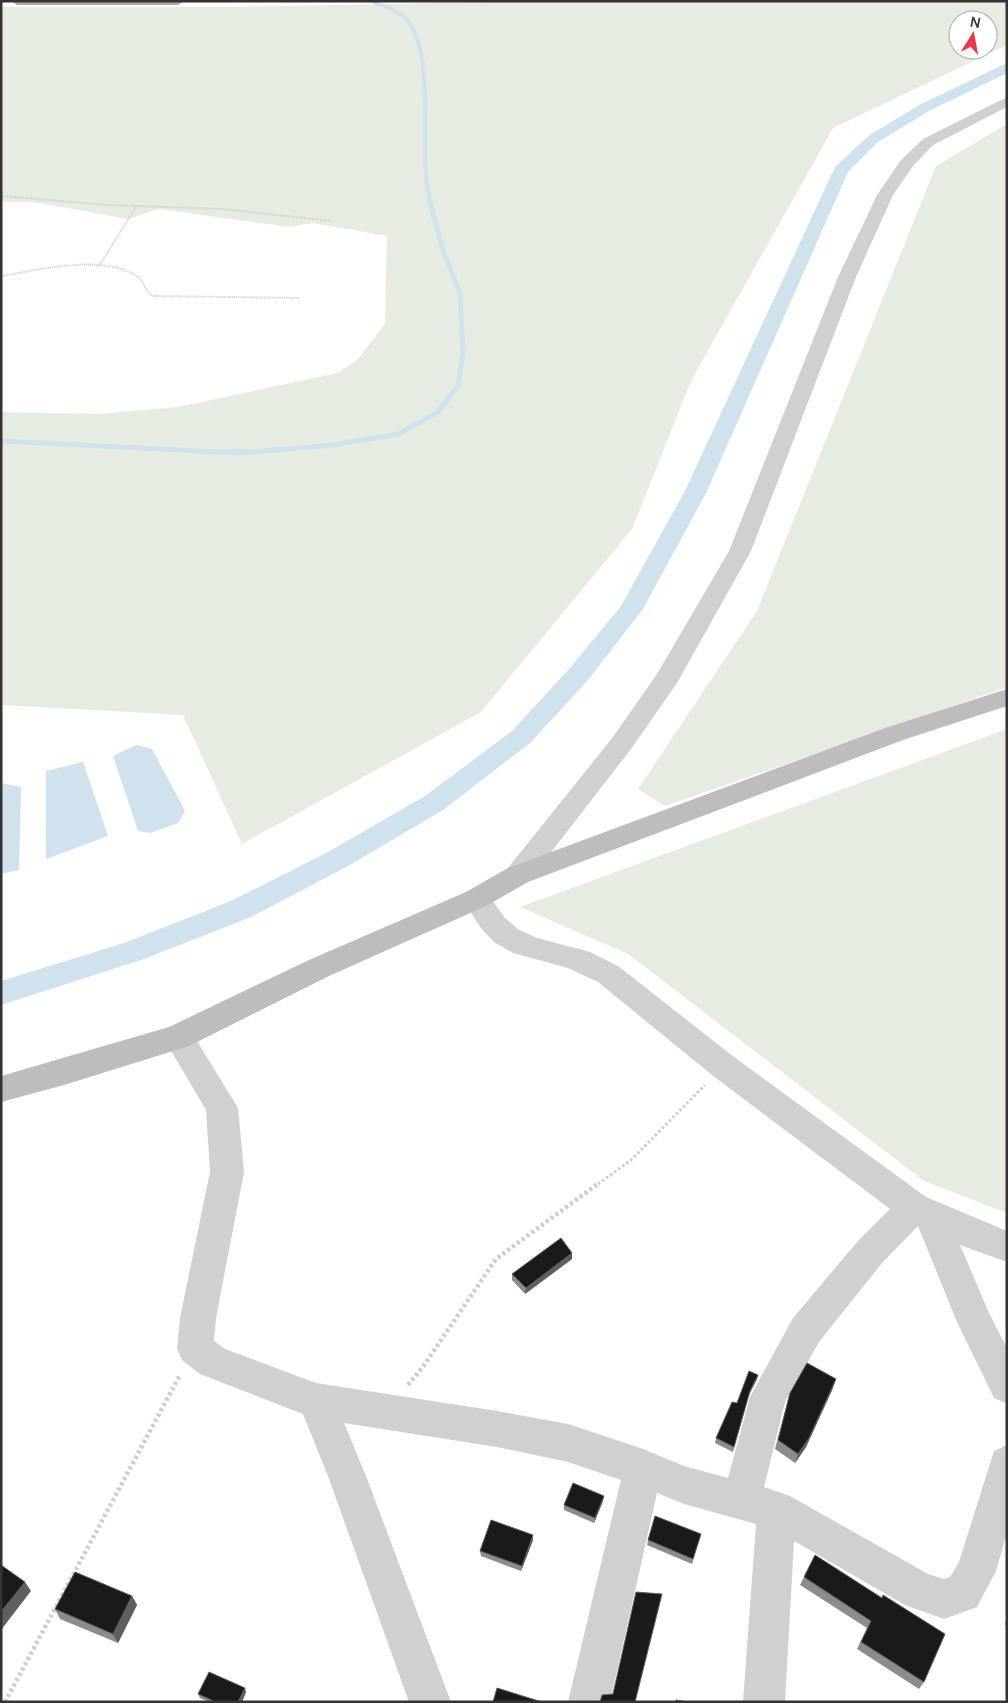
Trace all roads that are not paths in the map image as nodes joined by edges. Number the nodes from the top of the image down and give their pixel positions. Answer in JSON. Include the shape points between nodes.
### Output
{"nodes":[{"id":1,"x":17,"y":1,"type":"edge"},
{"id":2,"x":178,"y":1,"type":"edge"},
{"id":3,"x":1007,"y":101,"type":"edge"},
{"id":4,"x":1007,"y":696,"type":"edge"},
{"id":5,"x":518,"y":875,"type":"junction"},
{"id":6,"x":476,"y":899,"type":"junction"},
{"id":7,"x":178,"y":1037,"type":"junction"},
{"id":8,"x":1,"y":1089,"type":"edge"},
{"id":9,"x":922,"y":1210,"type":"junction"},
{"id":10,"x":1007,"y":1247,"type":"edge"},
{"id":11,"x":1007,"y":1386,"type":"edge"},
{"id":12,"x":316,"y":1401,"type":"junction"},
{"id":13,"x":1007,"y":1464,"type":"edge"},
{"id":14,"x":643,"y":1468,"type":"junction"},
{"id":15,"x":759,"y":1505,"type":"junction"},
{"id":16,"x":430,"y":1702,"type":"edge"},
{"id":17,"x":588,"y":1702,"type":"edge"},
{"id":18,"x":764,"y":1702,"type":"edge"}],
"edges":[{"from":1,"to":2,"type":"main road"},
{"from":3,"to":5,"type":"street","via":[[928,142],[907,163],[885,195],[847,277],[740,551],[668,678],[622,743]]},
{"from":4,"to":5,"type":"street","via":[[894,734]]},
{"from":5,"to":6,"type":"street"},
{"from":6,"to":7,"type":"street","via":[[319,968]]},
{"from":6,"to":9,"type":"street","via":[[508,938],[542,952],[590,964],[608,974],[723,1066]]},
{"from":7,"to":8,"type":"street"},
{"from":7,"to":12,"type":"street","via":[[222,1108],[227,1172],[195,1348],[213,1362]]},
{"from":9,"to":10,"type":"street"},
{"from":9,"to":11,"type":"street"},
{"from":9,"to":15,"type":"street","via":[[870,1252],[806,1330],[768,1398]]},
{"from":12,"to":14,"type":"street","via":[[568,1443]]},
{"from":12,"to":16,"type":"street"},
{"from":13,"to":15,"type":"street","via":[[976,1571],[963,1593],[944,1599],[918,1591]]},
{"from":14,"to":15,"type":"street","via":[[684,1485]]},
{"from":14,"to":17,"type":"street"},
{"from":15,"to":18,"type":"street"}]}
